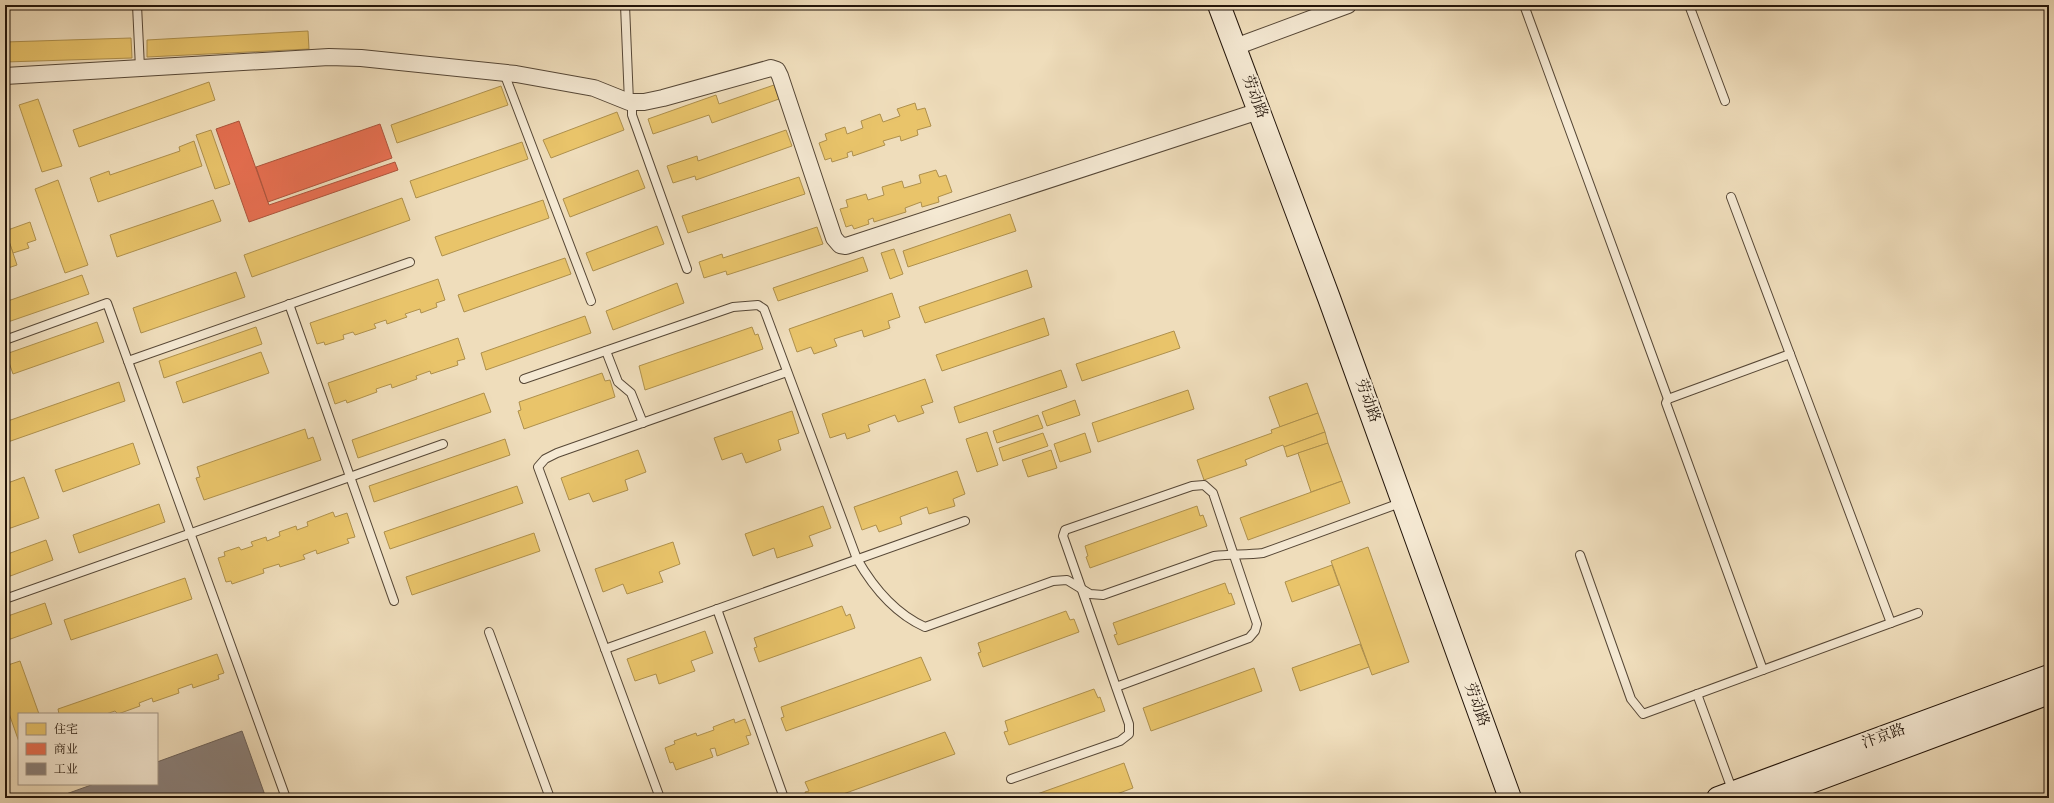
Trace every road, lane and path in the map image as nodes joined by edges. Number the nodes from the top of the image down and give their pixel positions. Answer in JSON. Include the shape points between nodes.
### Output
{"nodes":[{"id":1,"x":137,"y":5,"type":"edge"},
{"id":2,"x":625,"y":5,"type":"edge"},
{"id":3,"x":1219,"y":5,"type":"edge"},
{"id":4,"x":1348,"y":5,"type":"edge"},
{"id":5,"x":1524,"y":5,"type":"edge"},
{"id":6,"x":1689,"y":5,"type":"edge"},
{"id":7,"x":1235,"y":47,"type":"junction"},
{"id":8,"x":140,"y":68,"type":"junction"},
{"id":9,"x":504,"y":73,"type":"junction"},
{"id":10,"x":5,"y":76,"type":"edge"},
{"id":11,"x":630,"y":102,"type":"junction"},
{"id":12,"x":1725,"y":102,"type":"dead end"},
{"id":13,"x":1259,"y":111,"type":"junction"},
{"id":14,"x":1731,"y":197,"type":"dead end"},
{"id":15,"x":410,"y":262,"type":"dead end"},
{"id":16,"x":687,"y":269,"type":"dead end"},
{"id":17,"x":591,"y":301,"type":"dead end"},
{"id":18,"x":289,"y":304,"type":"junction"},
{"id":19,"x":5,"y":340,"type":"edge"},
{"id":20,"x":606,"y":351,"type":"junction"},
{"id":21,"x":1790,"y":354,"type":"junction"},
{"id":22,"x":128,"y":361,"type":"junction"},
{"id":23,"x":787,"y":372,"type":"junction"},
{"id":24,"x":524,"y":379,"type":"dead end"},
{"id":25,"x":1668,"y":399,"type":"junction"},
{"id":26,"x":643,"y":423,"type":"junction"},
{"id":27,"x":443,"y":444,"type":"dead end"},
{"id":28,"x":350,"y":477,"type":"junction"},
{"id":29,"x":1404,"y":502,"type":"junction"},
{"id":30,"x":965,"y":521,"type":"dead end"},
{"id":31,"x":190,"y":533,"type":"junction"},
{"id":32,"x":1234,"y":554,"type":"junction"},
{"id":33,"x":1580,"y":555,"type":"dead end"},
{"id":34,"x":858,"y":559,"type":"junction"},
{"id":35,"x":1082,"y":589,"type":"junction"},
{"id":36,"x":5,"y":599,"type":"edge"},
{"id":37,"x":394,"y":601,"type":"dead end"},
{"id":38,"x":717,"y":609,"type":"junction"},
{"id":39,"x":1918,"y":613,"type":"dead end"},
{"id":40,"x":1891,"y":623,"type":"junction"},
{"id":41,"x":489,"y":632,"type":"dead end"},
{"id":42,"x":605,"y":648,"type":"junction"},
{"id":43,"x":1763,"y":670,"type":"junction"},
{"id":44,"x":2049,"y":676,"type":"edge"},
{"id":45,"x":1116,"y":687,"type":"junction"},
{"id":46,"x":2049,"y":693,"type":"edge"},
{"id":47,"x":1697,"y":694,"type":"junction"},
{"id":48,"x":1011,"y":779,"type":"dead end"},
{"id":49,"x":1726,"y":795,"type":"edge"},
{"id":50,"x":286,"y":798,"type":"edge"},
{"id":51,"x":550,"y":798,"type":"edge"},
{"id":52,"x":660,"y":798,"type":"edge"},
{"id":53,"x":784,"y":798,"type":"edge"},
{"id":54,"x":1510,"y":798,"type":"edge"},
{"id":55,"x":1768,"y":798,"type":"edge"}],
"edges":[{"from":1,"to":8,"type":"lane"},
{"from":2,"to":11,"type":"lane"},
{"from":3,"to":7,"type":"street","name":"劳动路"},
{"from":4,"to":7,"type":"street"},
{"from":5,"to":25,"type":"lane"},
{"from":6,"to":12,"type":"lane"},
{"from":7,"to":13,"type":"street","name":"劳动路"},
{"from":8,"to":9,"type":"street","via":[[329,57]]},
{"from":8,"to":10,"type":"street"},
{"from":9,"to":11,"type":"street","via":[[594,88]]},
{"from":9,"to":17,"type":"lane"},
{"from":11,"to":13,"type":"street","via":[[663,98],[771,68],[777,70],[834,238],[846,246]]},
{"from":11,"to":16,"type":"lane","via":[[632,115]]},
{"from":13,"to":29,"type":"street","name":"劳动路"},
{"from":14,"to":21,"type":"lane"},
{"from":15,"to":18,"type":"lane"},
{"from":18,"to":22,"type":"lane"},
{"from":18,"to":28,"type":"lane"},
{"from":19,"to":22,"type":"lane","via":[[107,303]]},
{"from":20,"to":23,"type":"lane","via":[[733,307],[758,305],[764,309]]},
{"from":20,"to":24,"type":"lane"},
{"from":20,"to":26,"type":"lane","via":[[618,382],[631,393]]},
{"from":21,"to":25,"type":"lane"},
{"from":21,"to":40,"type":"lane"},
{"from":22,"to":31,"type":"lane"},
{"from":23,"to":26,"type":"lane"},
{"from":23,"to":34,"type":"lane"},
{"from":25,"to":43,"type":"lane","via":[[1666,403]]},
{"from":26,"to":42,"type":"lane","via":[[557,453],[538,466]]},
{"from":27,"to":28,"type":"lane"},
{"from":28,"to":31,"type":"lane"},
{"from":28,"to":37,"type":"lane"},
{"from":29,"to":32,"type":"lane","via":[[1263,553],[1246,556]]},
{"from":29,"to":54,"type":"street","name":"劳动路"},
{"from":30,"to":34,"type":"lane"},
{"from":31,"to":36,"type":"lane"},
{"from":31,"to":50,"type":"lane"},
{"from":32,"to":35,"type":"lane","via":[[1214,556],[1103,595],[1090,594]]},
{"from":32,"to":35,"type":"lane","via":[[1213,493],[1204,485],[1192,486],[1065,530],[1063,536]]},
{"from":32,"to":45,"type":"lane","via":[[1257,624],[1255,631],[1248,638]]},
{"from":33,"to":47,"type":"lane","via":[[1631,699],[1643,714]]},
{"from":34,"to":35,"type":"lane","via":[[867,575],[888,600],[903,614],[925,627],[1052,582],[1067,580]]},
{"from":34,"to":38,"type":"lane"},
{"from":35,"to":45,"type":"lane"},
{"from":38,"to":42,"type":"lane"},
{"from":38,"to":53,"type":"lane"},
{"from":39,"to":40,"type":"lane"},
{"from":40,"to":43,"type":"lane"},
{"from":41,"to":51,"type":"lane"},
{"from":42,"to":52,"type":"lane"},
{"from":43,"to":47,"type":"lane"},
{"from":44,"to":49,"type":"street","name":"汴京路"},
{"from":45,"to":48,"type":"lane","via":[[1130,724],[1129,734],[1120,741]]},
{"from":46,"to":55,"type":"street","name":"汴京路"},
{"from":47,"to":49,"type":"lane"}]}
